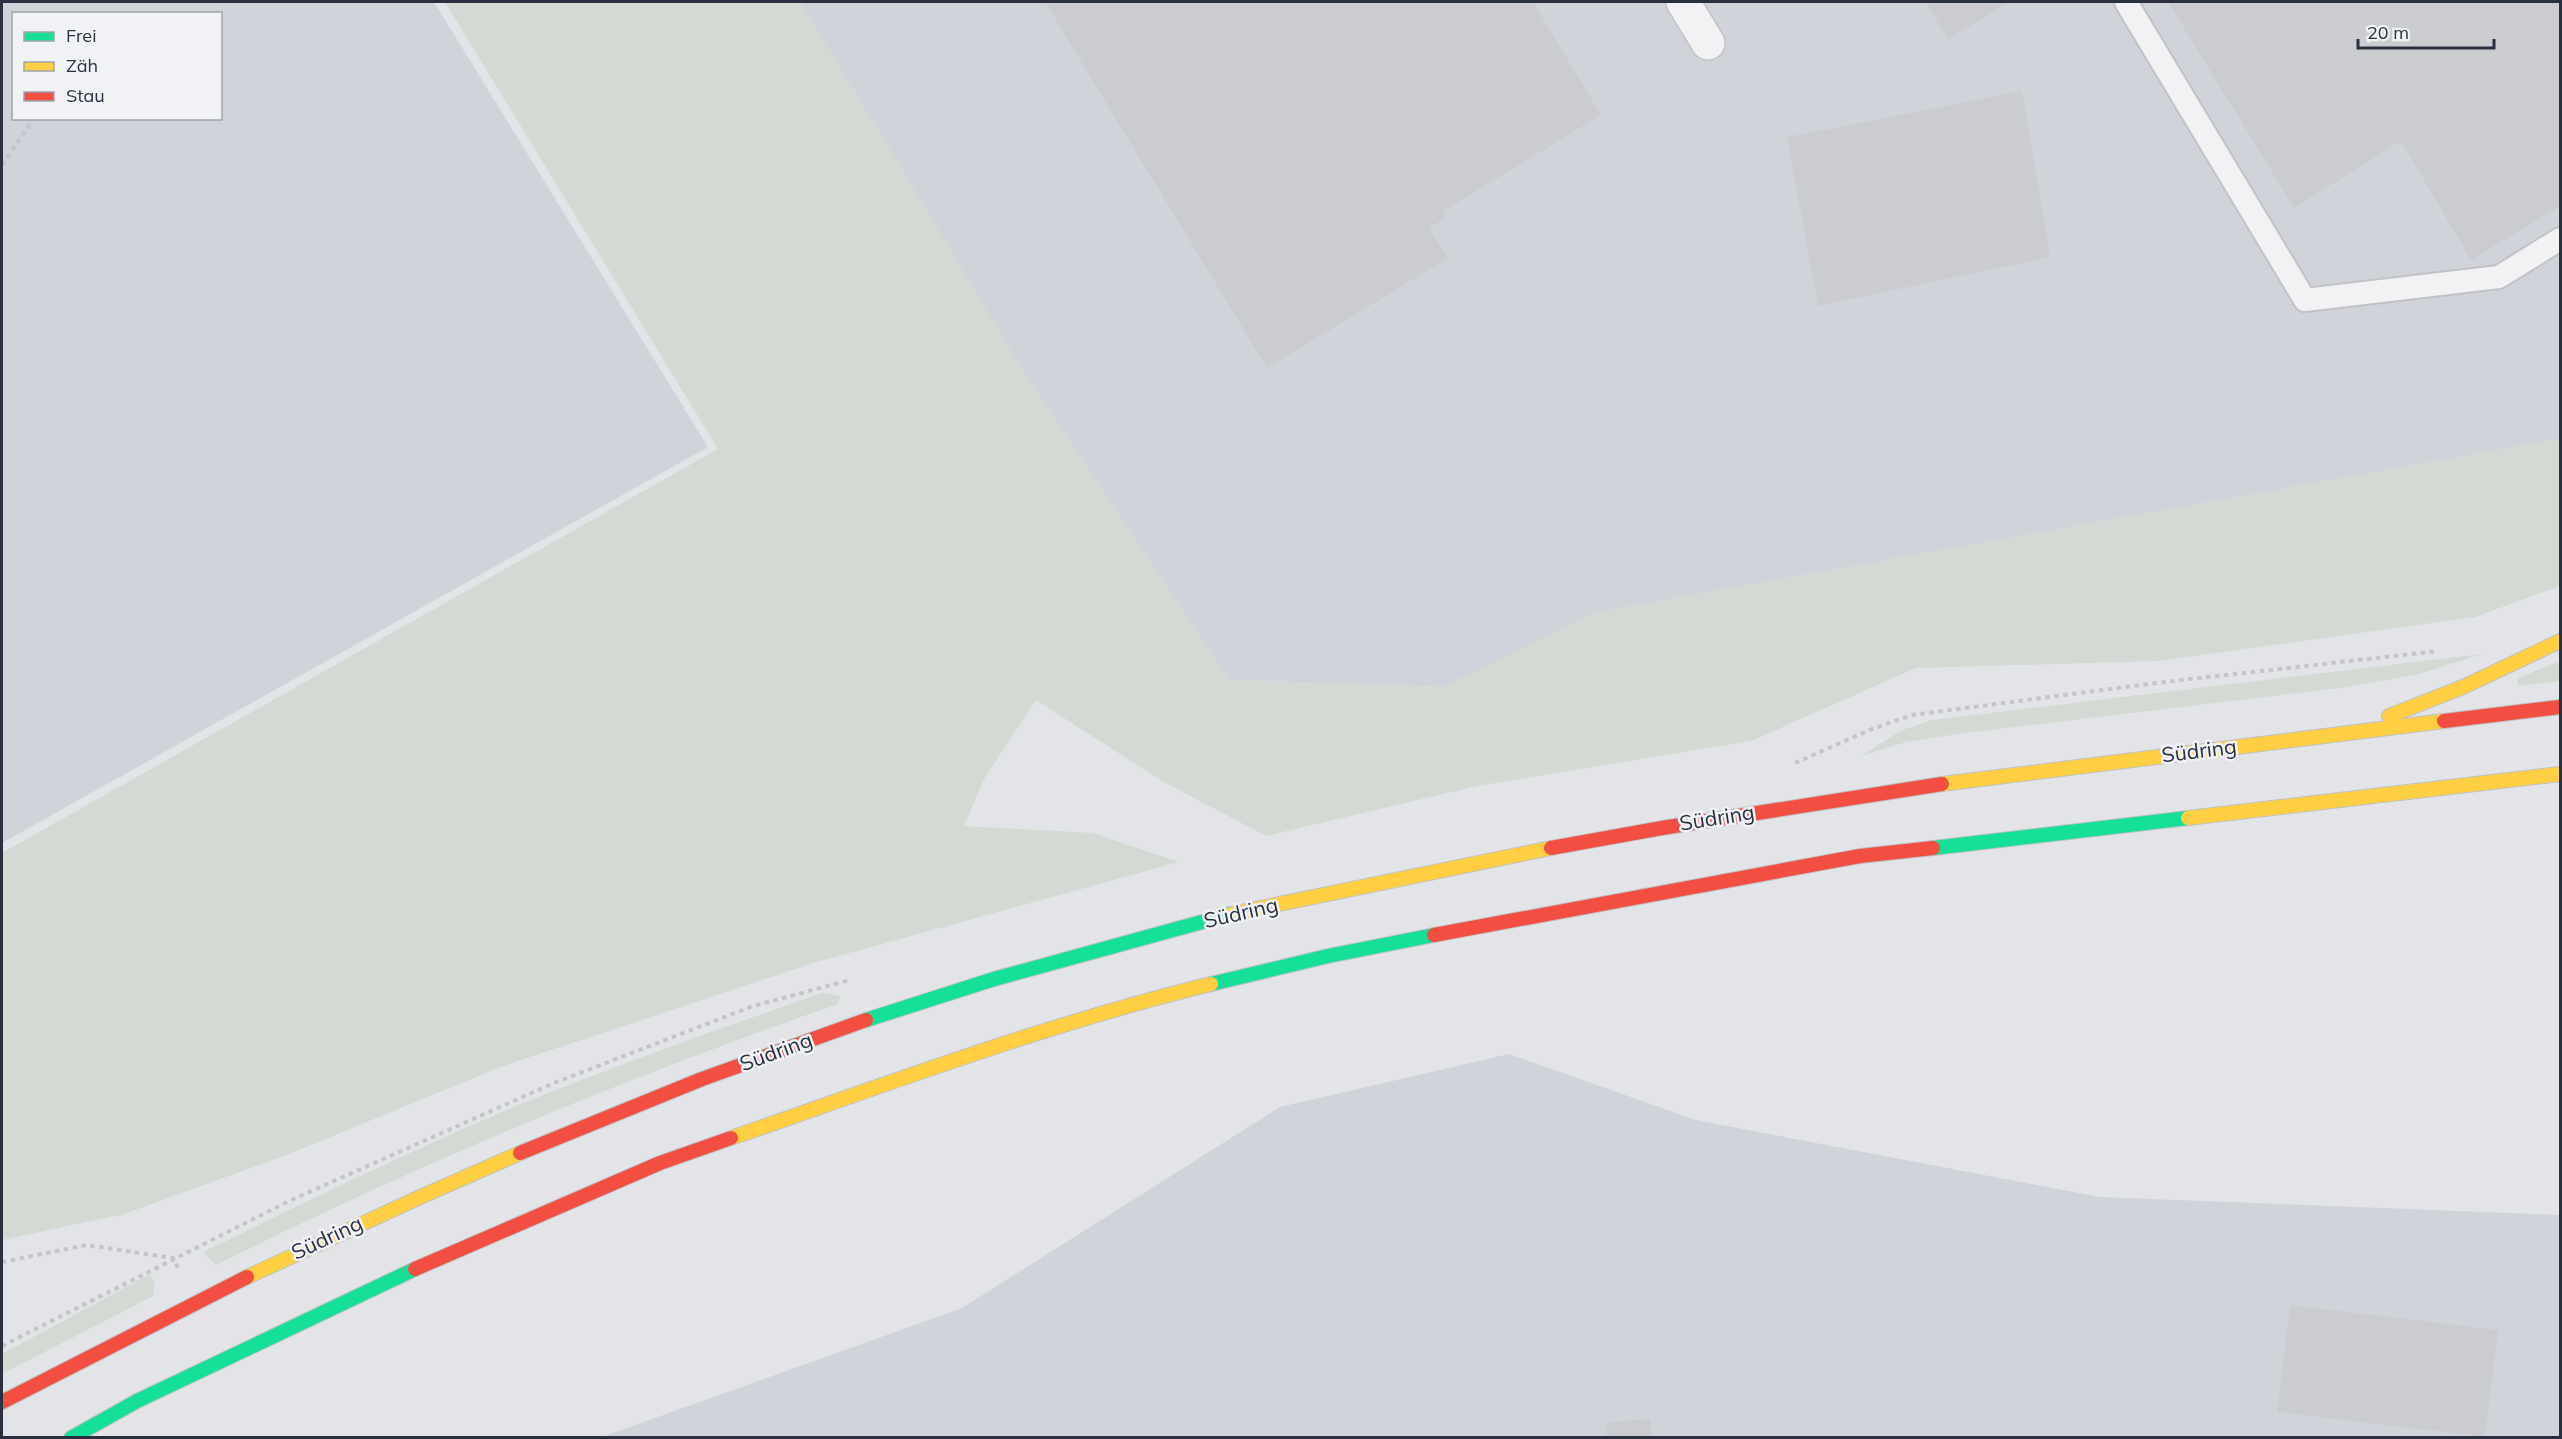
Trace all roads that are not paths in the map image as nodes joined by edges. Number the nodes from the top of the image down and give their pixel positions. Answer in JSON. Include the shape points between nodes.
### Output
{"nodes":[{"id":1,"x":1683,"y":2,"type":"edge"},
{"id":2,"x":2126,"y":2,"type":"edge"},
{"id":3,"x":1708,"y":43,"type":"dead end"},
{"id":4,"x":2560,"y":239,"type":"edge"},
{"id":5,"x":2560,"y":641,"type":"edge"},
{"id":6,"x":2560,"y":708,"type":"edge"},
{"id":7,"x":2347,"y":733,"type":"junction"},
{"id":8,"x":2560,"y":774,"type":"edge"},
{"id":9,"x":2518,"y":779,"type":"junction"},
{"id":10,"x":2560,"y":790,"type":"edge"},
{"id":11,"x":2,"y":1402,"type":"edge"},
{"id":12,"x":71,"y":1437,"type":"edge"}],
"edges":[{"from":1,"to":3,"type":"street"},
{"from":2,"to":4,"type":"lane","via":[[2305,300],[2499,277]]},
{"from":5,"to":7,"type":"main road","via":[[2463,687]]},
{"from":6,"to":7,"type":"main road","name":"Südring"},
{"from":7,"to":11,"type":"main road","name":"Südring","via":[[2074,766],[1701,820],[1463,864],[1232,914],[1038,966],[877,1017],[703,1079],[483,1166],[194,1302]]},
{"from":8,"to":9,"type":"main road"},
{"from":9,"to":10,"type":"main road"},
{"from":9,"to":12,"type":"main road","via":[[1860,856],[1328,956],[1125,1005],[660,1163],[300,1322]]}]}
